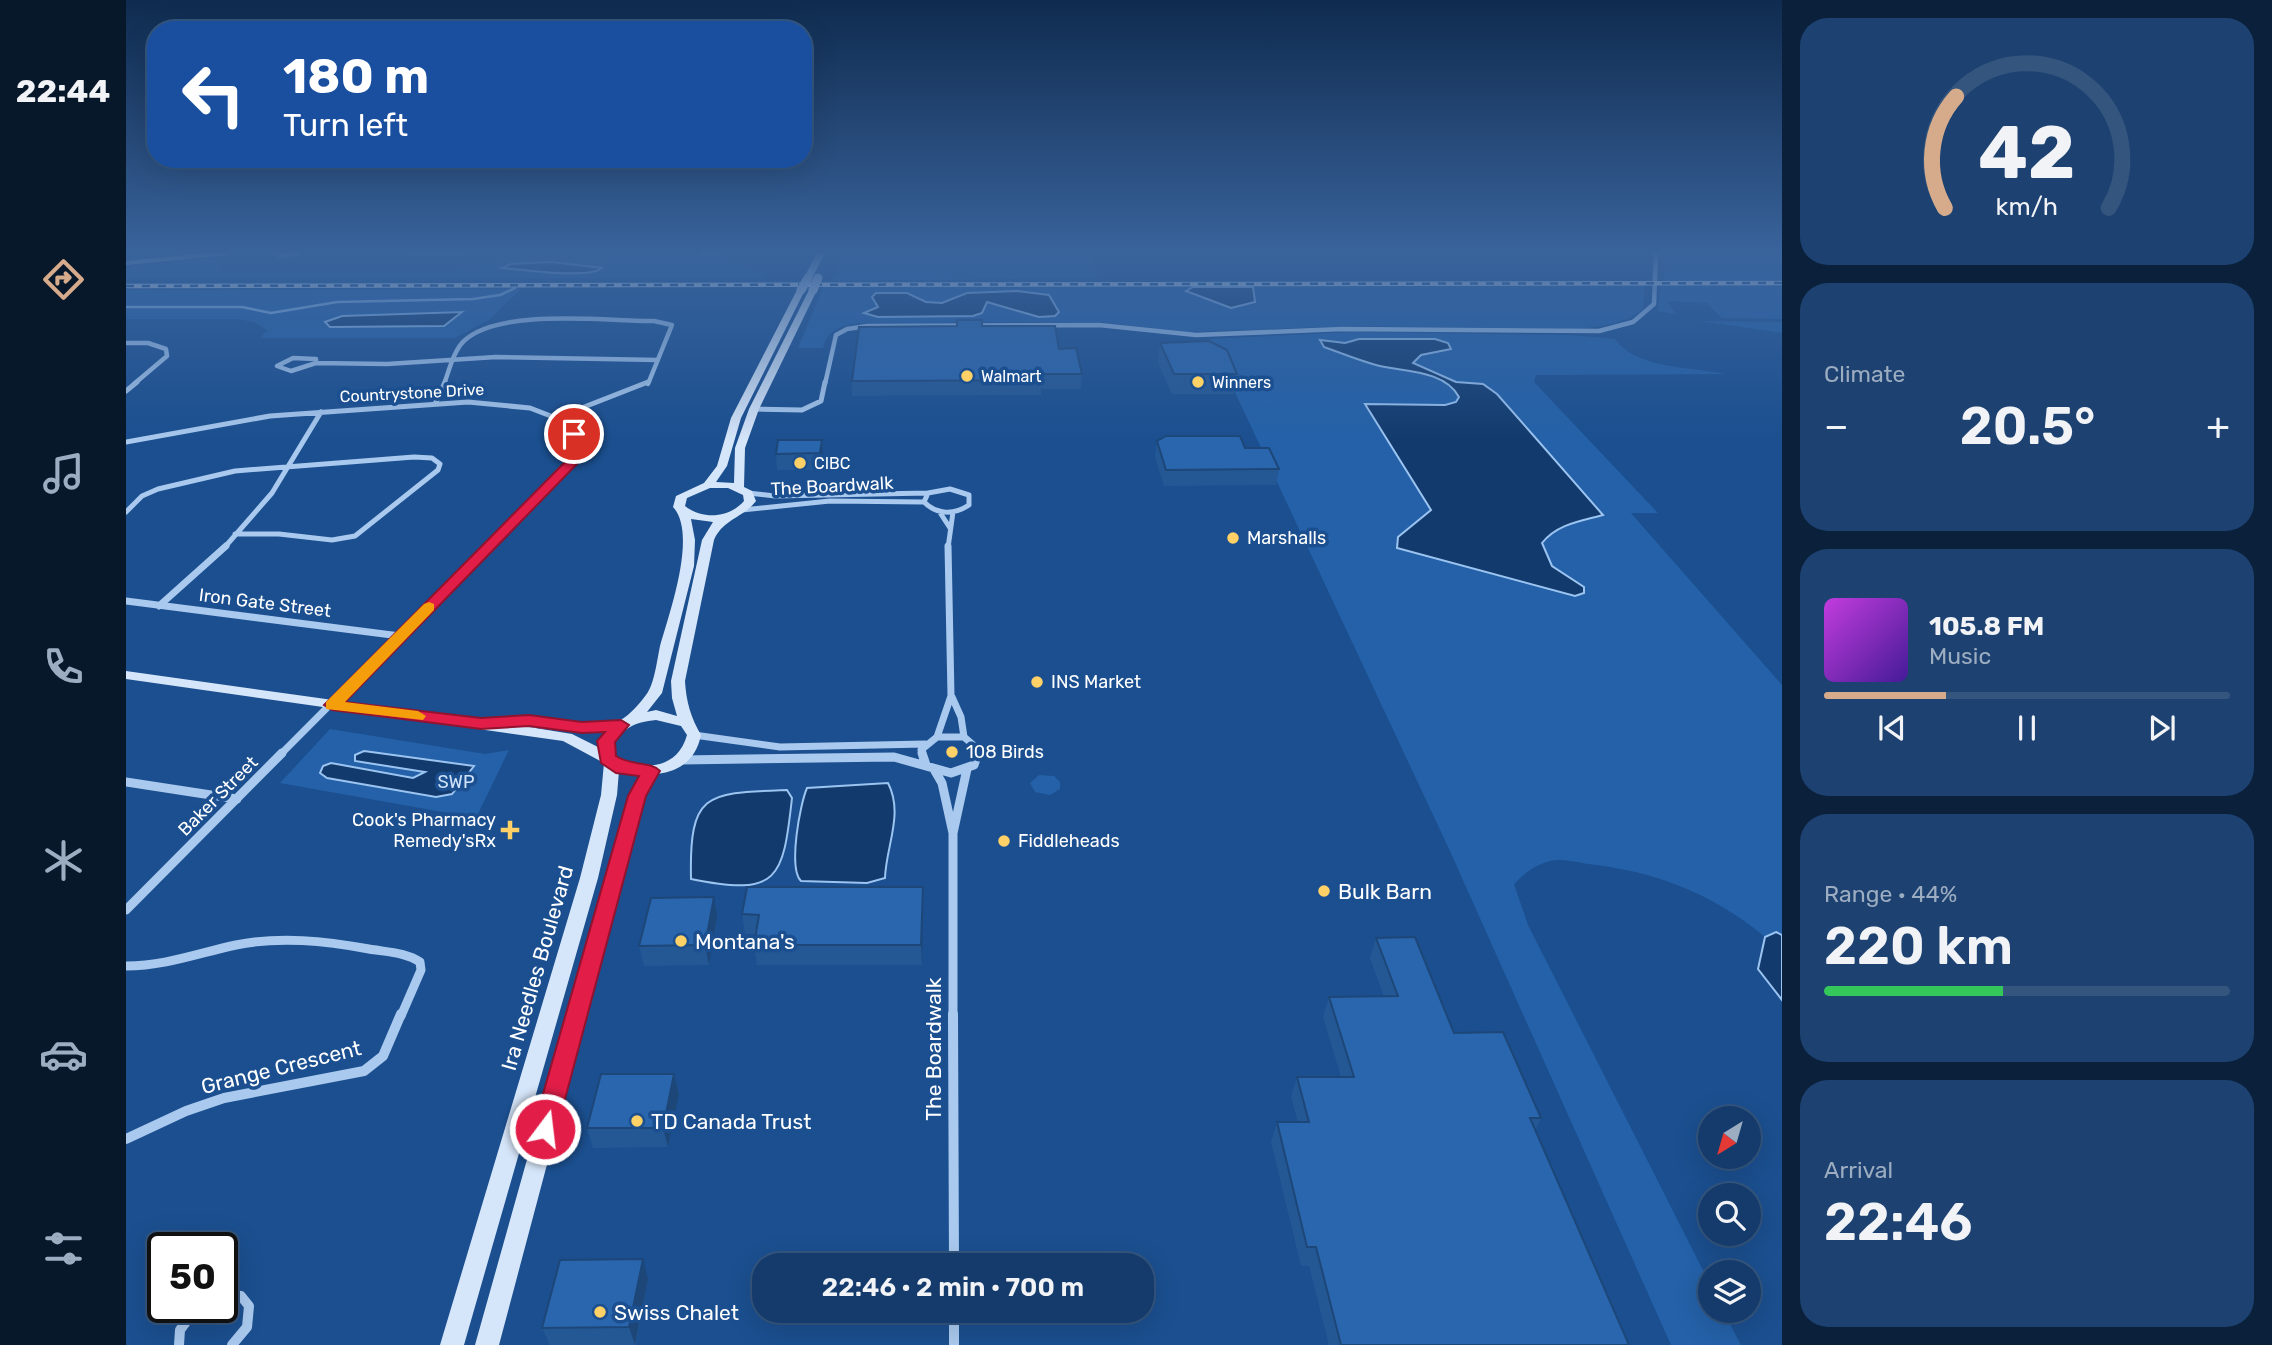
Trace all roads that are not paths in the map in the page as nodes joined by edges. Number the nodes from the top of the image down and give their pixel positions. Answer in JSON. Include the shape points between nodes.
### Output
{"nodes":[{"id":1,"x":788,"y":316,"type":"edge"},
{"id":2,"x":800,"y":316,"type":"edge"},
{"id":3,"x":1640,"y":316,"type":"edge"},
{"id":4,"x":126,"y":343,"type":"edge"},
{"id":5,"x":453,"y":360,"type":"junction"},
{"id":6,"x":658,"y":360,"type":"junction"},
{"id":7,"x":316,"y":363,"type":"junction"},
{"id":8,"x":126,"y":391,"type":"edge"},
{"id":9,"x":435,"y":404,"type":"junction"},
{"id":10,"x":754,"y":409,"type":"junction"},
{"id":11,"x":321,"y":412,"type":"junction"},
{"id":12,"x":556,"y":418,"type":"junction"},
{"id":13,"x":126,"y":442,"type":"edge"},
{"id":14,"x":288,"y":466,"type":"junction"},
{"id":15,"x":708,"y":485,"type":"junction"},
{"id":16,"x":743,"y":490,"type":"junction"},
{"id":17,"x":928,"y":493,"type":"junction"},
{"id":18,"x":924,"y":502,"type":"junction"},
{"id":19,"x":742,"y":510,"type":"junction"},
{"id":20,"x":126,"y":512,"type":"edge"},
{"id":21,"x":684,"y":512,"type":"junction"},
{"id":22,"x":939,"y":512,"type":"junction"},
{"id":23,"x":953,"y":512,"type":"junction"},
{"id":24,"x":726,"y":516,"type":"junction"},
{"id":25,"x":950,"y":528,"type":"junction"},
{"id":26,"x":234,"y":534,"type":"junction"},
{"id":27,"x":126,"y":601,"type":"edge"},
{"id":28,"x":159,"y":606,"type":"junction"},
{"id":29,"x":400,"y":636,"type":"junction"},
{"id":30,"x":126,"y":675,"type":"edge"},
{"id":31,"x":951,"y":696,"type":"junction"},
{"id":32,"x":332,"y":705,"type":"junction"},
{"id":33,"x":626,"y":722,"type":"junction"},
{"id":34,"x":481,"y":724,"type":"junction"},
{"id":35,"x":691,"y":729,"type":"junction"},
{"id":36,"x":937,"y":737,"type":"junction"},
{"id":37,"x":964,"y":737,"type":"junction"},
{"id":38,"x":925,"y":744,"type":"junction"},
{"id":39,"x":680,"y":760,"type":"junction"},
{"id":40,"x":609,"y":761,"type":"junction"},
{"id":41,"x":926,"y":765,"type":"junction"},
{"id":42,"x":967,"y":769,"type":"junction"},
{"id":43,"x":934,"y":770,"type":"junction"},
{"id":44,"x":651,"y":771,"type":"junction"},
{"id":45,"x":126,"y":782,"type":"edge"},
{"id":46,"x":237,"y":799,"type":"junction"},
{"id":47,"x":953,"y":834,"type":"junction"},
{"id":48,"x":126,"y":910,"type":"edge"},
{"id":49,"x":126,"y":966,"type":"edge"},
{"id":50,"x":126,"y":1139,"type":"edge"},
{"id":51,"x":954,"y":1253,"type":"edge"},
{"id":52,"x":238,"y":1296,"type":"edge"},
{"id":53,"x":185,"y":1323,"type":"edge"},
{"id":54,"x":954,"y":1323,"type":"edge"},
{"id":55,"x":178,"y":1345,"type":"edge"},
{"id":56,"x":232,"y":1345,"type":"edge"},
{"id":57,"x":452,"y":1345,"type":"edge"},
{"id":58,"x":486,"y":1345,"type":"edge"},
{"id":59,"x":954,"y":1345,"type":"edge"}],
"edges":[{"from":1,"to":15,"type":"main road","bridge":true,"via":[[736,418],[722,466]]},
{"from":2,"to":10,"type":"main road","bridge":true},
{"from":3,"to":10,"type":"street","via":[[1599,331],[1353,329],[1196,335],[1099,325],[867,326],[836,335],[821,401],[813,407]]},
{"from":4,"to":8,"type":"street","via":[[157,345],[166,349],[167,356]]},
{"from":5,"to":6,"type":"street"},
{"from":5,"to":6,"type":"street","via":[[461,342],[485,326],[516,320],[668,323],[673,328]]},
{"from":5,"to":7,"type":"street"},
{"from":5,"to":9,"type":"street"},
{"from":6,"to":12,"type":"street","via":[[640,390]]},
{"from":7,"to":7,"type":"street","via":[[316,359],[300,357],[278,366],[291,371]]},
{"from":9,"to":11,"type":"street","name":"Countrystone Drive"},
{"from":9,"to":12,"type":"street","name":"Countrystone Drive","via":[[514,405]]},
{"from":10,"to":16,"type":"main road","via":[[740,448]]},
{"from":11,"to":13,"type":"street","name":"Countrystone Drive","via":[[243,420]]},
{"from":11,"to":14,"type":"street"},
{"from":12,"to":29,"type":"street","via":[[574,434],[573,461]]},
{"from":14,"to":20,"type":"street","via":[[235,471],[167,486],[142,496]]},
{"from":14,"to":26,"type":"street"},
{"from":14,"to":26,"type":"street","via":[[414,457],[432,458],[440,464],[355,536],[332,540]]},
{"from":15,"to":16,"type":"main road"},
{"from":15,"to":21,"type":"main road","via":[[682,496],[679,508]]},
{"from":16,"to":17,"type":"street","name":"The Boardwalk","via":[[775,496]]},
{"from":16,"to":19,"type":"main road","via":[[750,501]]},
{"from":17,"to":18,"type":"street"},
{"from":17,"to":23,"type":"street","name":"The Boardwalk","via":[[950,489],[969,495],[970,505]]},
{"from":18,"to":19,"type":"street","name":"The Boardwalk","via":[[830,501]]},
{"from":18,"to":22,"type":"street"},
{"from":19,"to":24,"type":"main road"},
{"from":21,"to":24,"type":"main road","via":[[702,518]]},
{"from":21,"to":33,"type":"main road","via":[[688,566],[655,693]]},
{"from":22,"to":23,"type":"street"},
{"from":22,"to":25,"type":"street"},
{"from":23,"to":25,"type":"street"},
{"from":24,"to":35,"type":"main road","via":[[708,540],[678,681]]},
{"from":25,"to":31,"type":"street"},
{"from":26,"to":28,"type":"street","via":[[201,573]]},
{"from":27,"to":28,"type":"street","name":"Iron Gate Street"},
{"from":28,"to":29,"type":"street","name":"Iron Gate Street"},
{"from":29,"to":32,"type":"street"},
{"from":30,"to":32,"type":"main road"},
{"from":31,"to":36,"type":"street"},
{"from":31,"to":37,"type":"street"},
{"from":32,"to":34,"type":"main road"},
{"from":32,"to":46,"type":"street","name":"Baker Street"},
{"from":33,"to":34,"type":"main road","via":[[582,728],[529,721]]},
{"from":33,"to":35,"type":"main road","via":[[656,715]]},
{"from":33,"to":40,"type":"main road","via":[[606,741]]},
{"from":34,"to":40,"type":"main road","via":[[567,737]]},
{"from":35,"to":38,"type":"street","via":[[728,743],[767,747]]},
{"from":35,"to":39,"type":"main road","via":[[694,743]]},
{"from":36,"to":37,"type":"street"},
{"from":36,"to":38,"type":"street"},
{"from":37,"to":42,"type":"street","via":[[975,744],[979,754]]},
{"from":38,"to":41,"type":"street","via":[[921,754]]},
{"from":39,"to":41,"type":"street","via":[[894,757]]},
{"from":39,"to":44,"type":"main road"},
{"from":40,"to":44,"type":"main road","via":[[636,772]]},
{"from":40,"to":57,"type":"main road","name":"Ira Needles Boulevard","via":[[609,795],[589,878]]},
{"from":41,"to":43,"type":"street"},
{"from":42,"to":43,"type":"street","via":[[951,773]]},
{"from":42,"to":47,"type":"street","name":"The Boardwalk"},
{"from":43,"to":47,"type":"street","name":"The Boardwalk","via":[[942,783]]},
{"from":44,"to":58,"type":"main road","via":[[629,821]]},
{"from":45,"to":46,"type":"street"},
{"from":46,"to":48,"type":"street","name":"Baker Street"},
{"from":47,"to":51,"type":"street","name":"The Boardwalk"},
{"from":49,"to":50,"type":"street","name":"Grange Crescent","via":[[163,965],[250,942],[296,937],[413,957],[421,970],[383,1056],[364,1071],[224,1098]]},
{"from":52,"to":56,"type":"street","via":[[249,1306],[247,1326]]},
{"from":53,"to":55,"type":"street"},
{"from":54,"to":59,"type":"street"}]}
